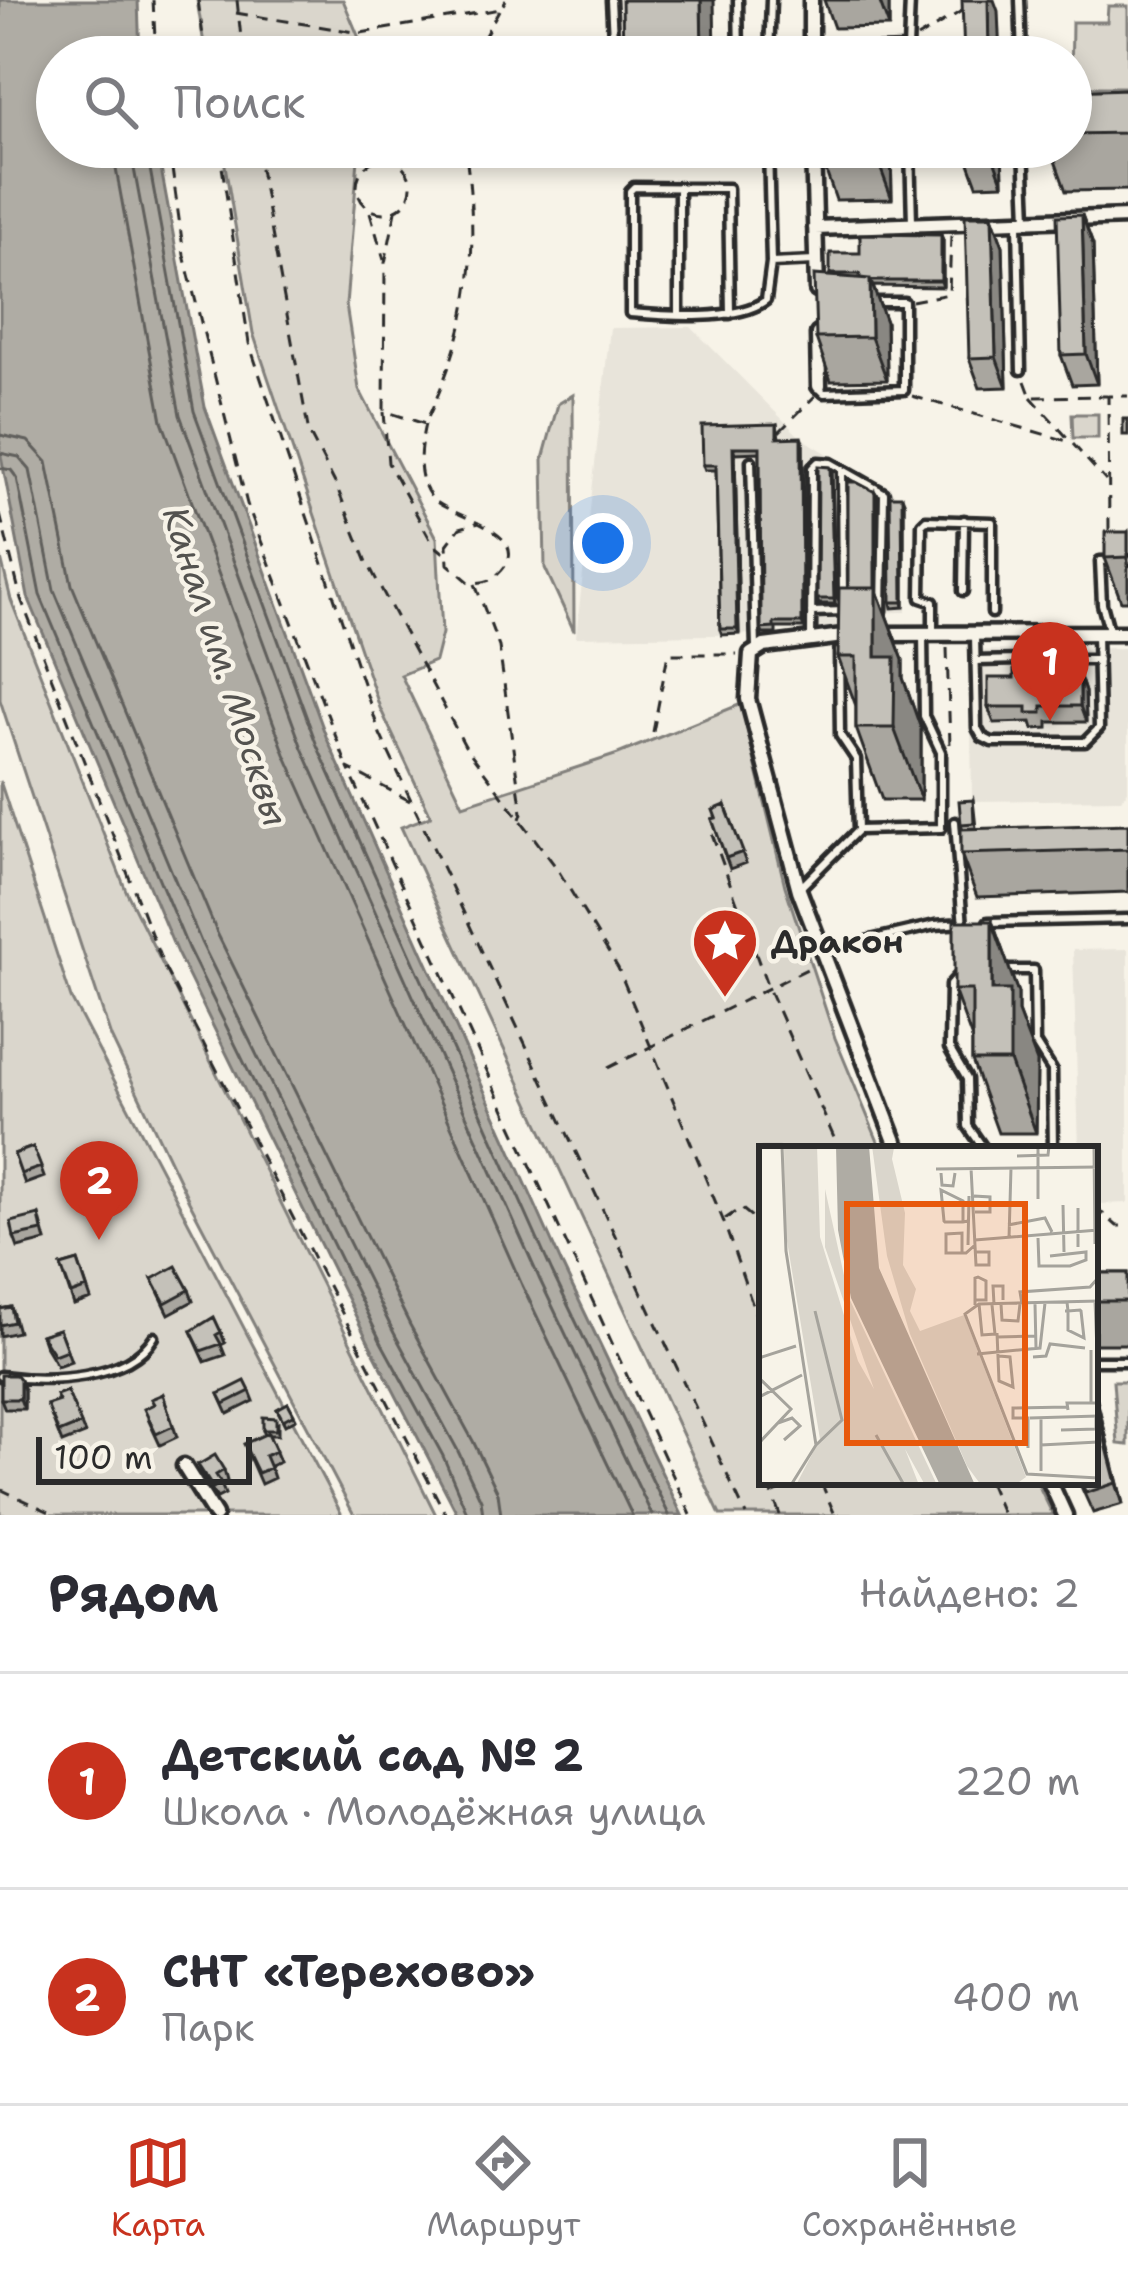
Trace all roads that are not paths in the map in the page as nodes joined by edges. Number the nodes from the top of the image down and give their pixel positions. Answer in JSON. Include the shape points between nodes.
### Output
{"nodes":[{"id":1,"x":611,"y":0,"type":"edge"},
{"id":2,"x":738,"y":0,"type":"edge"},
{"id":3,"x":771,"y":0,"type":"edge"},
{"id":4,"x":811,"y":0,"type":"edge"},
{"id":5,"x":910,"y":0,"type":"edge"},
{"id":6,"x":1020,"y":0,"type":"edge"},
{"id":7,"x":613,"y":36,"type":"edge"},
{"id":8,"x":739,"y":36,"type":"edge"},
{"id":9,"x":770,"y":36,"type":"edge"},
{"id":10,"x":812,"y":36,"type":"edge"},
{"id":11,"x":910,"y":36,"type":"edge"},
{"id":12,"x":1021,"y":36,"type":"edge"},
{"id":13,"x":769,"y":168,"type":"edge"},
{"id":14,"x":813,"y":168,"type":"edge"},
{"id":15,"x":911,"y":168,"type":"edge"},
{"id":16,"x":1024,"y":168,"type":"edge"},
{"id":17,"x":679,"y":187,"type":"junction"},
{"id":18,"x":1128,"y":217,"type":"edge"},
{"id":19,"x":1023,"y":219,"type":"junction"},
{"id":20,"x":912,"y":227,"type":"junction"},
{"id":21,"x":814,"y":228,"type":"junction"},
{"id":22,"x":816,"y":261,"type":"junction"},
{"id":23,"x":771,"y":262,"type":"junction"},
{"id":24,"x":818,"y":302,"type":"edge"},
{"id":25,"x":861,"y":302,"type":"edge"},
{"id":26,"x":679,"y":314,"type":"junction"},
{"id":27,"x":730,"y":314,"type":"junction"},
{"id":28,"x":818,"y":323,"type":"edge"},
{"id":29,"x":1021,"y":370,"type":"road end"},
{"id":30,"x":819,"y":388,"type":"joint"},
{"id":31,"x":751,"y":461,"type":"dead end"},
{"id":32,"x":842,"y":469,"type":"junction"},
{"id":33,"x":964,"y":520,"type":"junction"},
{"id":34,"x":1128,"y":560,"type":"edge"},
{"id":35,"x":963,"y":592,"type":"dead end"},
{"id":36,"x":843,"y":611,"type":"junction"},
{"id":37,"x":811,"y":612,"type":"junction"},
{"id":38,"x":992,"y":613,"type":"dead end"},
{"id":39,"x":934,"y":633,"type":"junction"},
{"id":40,"x":1128,"y":633,"type":"edge"},
{"id":41,"x":1103,"y":634,"type":"junction"},
{"id":42,"x":975,"y":635,"type":"junction"},
{"id":43,"x":838,"y":636,"type":"junction"},
{"id":44,"x":811,"y":640,"type":"junction"},
{"id":45,"x":753,"y":653,"type":"junction"},
{"id":46,"x":1098,"y":659,"type":"junction"},
{"id":47,"x":976,"y":661,"type":"junction"},
{"id":48,"x":955,"y":822,"type":"edge"},
{"id":49,"x":857,"y":830,"type":"junction"},
{"id":50,"x":978,"y":847,"type":"edge"},
{"id":51,"x":956,"y":848,"type":"junction"},
{"id":52,"x":799,"y":890,"type":"junction"},
{"id":53,"x":1128,"y":919,"type":"edge"},
{"id":54,"x":986,"y":922,"type":"edge"},
{"id":55,"x":963,"y":923,"type":"junction"},
{"id":56,"x":964,"y":946,"type":"edge"},
{"id":57,"x":818,"y":958,"type":"junction"},
{"id":58,"x":964,"y":969,"type":"edge"},
{"id":59,"x":988,"y":969,"type":"edge"},
{"id":60,"x":897,"y":1146,"type":"edge"},
{"id":61,"x":982,"y":1146,"type":"edge"},
{"id":62,"x":1053,"y":1146,"type":"edge"},
{"id":63,"x":154,"y":1337,"type":"dead end"},
{"id":64,"x":0,"y":1376,"type":"edge"},
{"id":65,"x":184,"y":1466,"type":"dead end"},
{"id":66,"x":1051,"y":1485,"type":"edge"},
{"id":67,"x":215,"y":1515,"type":"edge"},
{"id":68,"x":1065,"y":1515,"type":"edge"}],
"edges":[{"from":1,"to":7,"type":"lane"},
{"from":2,"to":8,"type":"lane"},
{"from":3,"to":9,"type":"lane"},
{"from":4,"to":10,"type":"street"},
{"from":5,"to":11,"type":"lane"},
{"from":6,"to":12,"type":"lane"},
{"from":13,"to":23,"type":"lane"},
{"from":14,"to":21,"type":"street"},
{"from":15,"to":20,"type":"lane"},
{"from":16,"to":19,"type":"lane"},
{"from":17,"to":26,"type":"lane"},
{"from":17,"to":26,"type":"lane","via":[[630,191],[629,309]]},
{"from":17,"to":27,"type":"lane","via":[[728,188]]},
{"from":18,"to":19,"type":"street"},
{"from":19,"to":20,"type":"street"},
{"from":19,"to":29,"type":"lane"},
{"from":20,"to":21,"type":"street"},
{"from":21,"to":22,"type":"street"},
{"from":22,"to":23,"type":"lane"},
{"from":22,"to":24,"type":"street"},
{"from":23,"to":27,"type":"lane","via":[[766,300]]},
{"from":25,"to":30,"type":"lane","via":[[904,302],[906,386]]},
{"from":26,"to":27,"type":"lane"},
{"from":28,"to":30,"type":"street"},
{"from":31,"to":45,"type":"lane"},
{"from":32,"to":36,"type":"lane"},
{"from":32,"to":36,"type":"lane","via":[[884,493],[885,610]]},
{"from":32,"to":37,"type":"lane","via":[[818,462],[812,468]]},
{"from":33,"to":35,"type":"lane"},
{"from":33,"to":38,"type":"lane","via":[[993,524]]},
{"from":33,"to":39,"type":"lane","via":[[922,524],[921,598],[933,602]]},
{"from":34,"to":41,"type":"lane","via":[[1100,561]]},
{"from":36,"to":37,"type":"lane"},
{"from":37,"to":44,"type":"lane"},
{"from":39,"to":42,"type":"street"},
{"from":39,"to":43,"type":"street"},
{"from":39,"to":49,"type":"lane","via":[[924,716],[941,752],[941,828]]},
{"from":40,"to":41,"type":"street"},
{"from":41,"to":42,"type":"street"},
{"from":41,"to":46,"type":"lane"},
{"from":42,"to":47,"type":"lane"},
{"from":43,"to":44,"type":"street"},
{"from":43,"to":49,"type":"lane","via":[[841,736],[856,759]]},
{"from":44,"to":45,"type":"street"},
{"from":45,"to":52,"type":"street","via":[[748,699]]},
{"from":46,"to":47,"type":"lane"},
{"from":46,"to":47,"type":"lane","via":[[1099,728],[1085,742],[982,737]]},
{"from":48,"to":51,"type":"lane"},
{"from":49,"to":52,"type":"lane"},
{"from":50,"to":51,"type":"lane"},
{"from":51,"to":55,"type":"lane"},
{"from":52,"to":57,"type":"street"},
{"from":53,"to":54,"type":"lane"},
{"from":55,"to":56,"type":"lane"},
{"from":55,"to":57,"type":"lane"},
{"from":57,"to":60,"type":"street"},
{"from":58,"to":61,"type":"lane","via":[[950,985],[949,1048],[967,1079],[968,1126]]},
{"from":59,"to":62,"type":"lane","via":[[1034,970],[1035,1043],[1052,1070]]},
{"from":63,"to":64,"type":"lane","via":[[123,1365],[73,1376]]},
{"from":65,"to":67,"type":"street"},
{"from":66,"to":68,"type":"street"}]}
